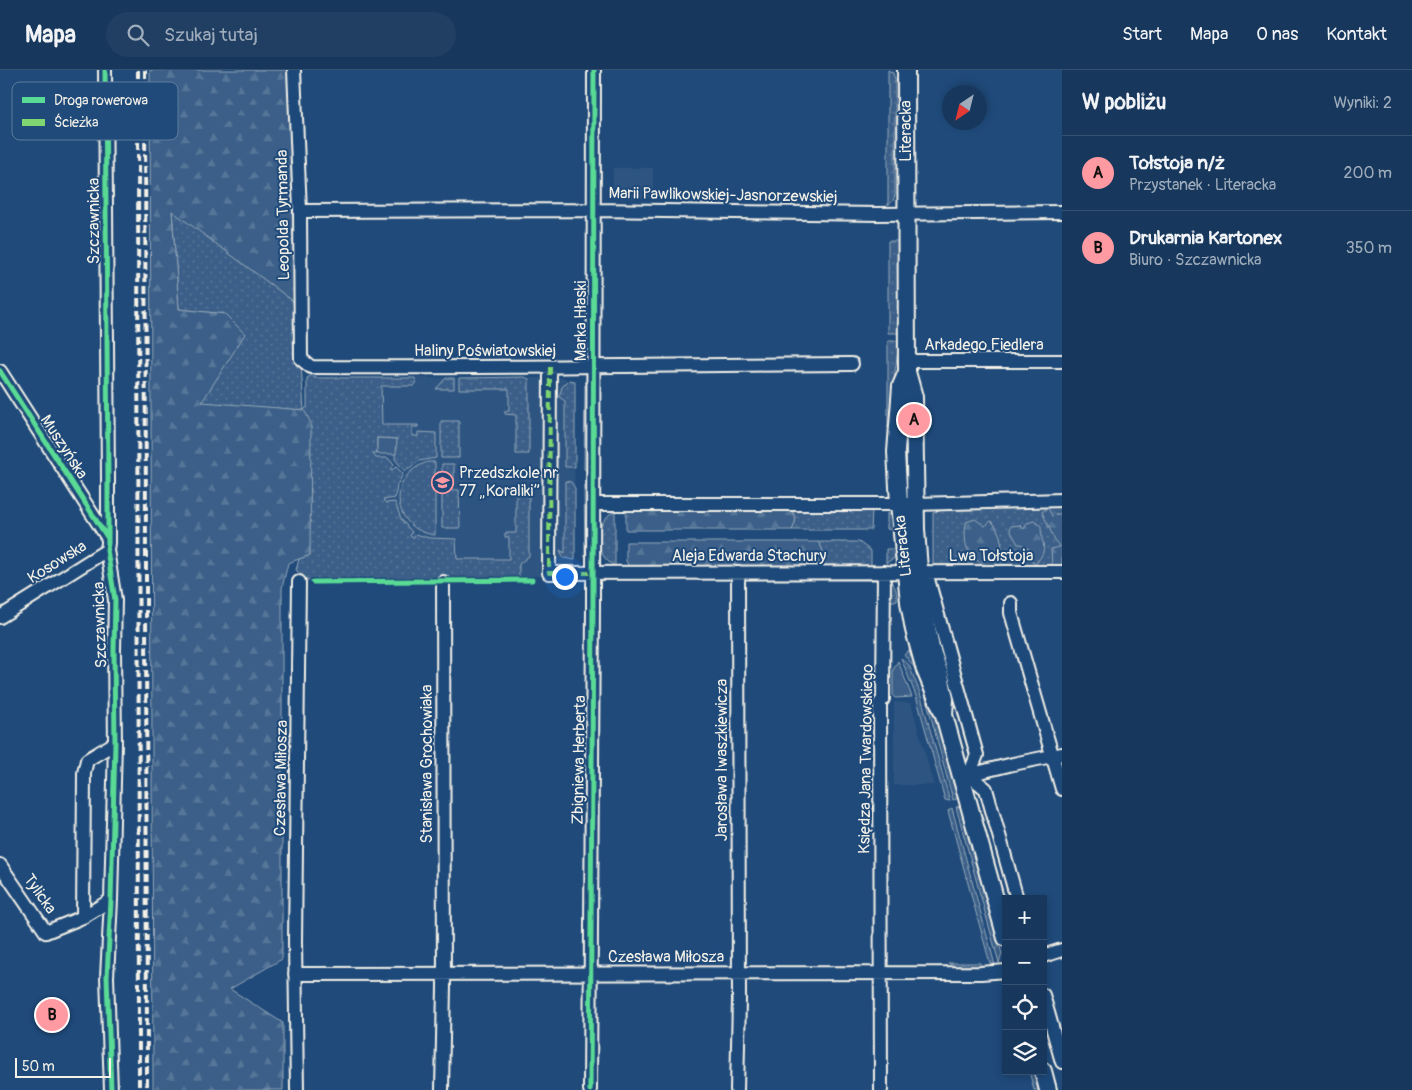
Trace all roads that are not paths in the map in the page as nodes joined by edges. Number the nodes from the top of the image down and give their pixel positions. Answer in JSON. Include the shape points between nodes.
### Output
{"nodes":[{"id":1,"x":294,"y":70,"type":"edge"},
{"id":2,"x":594,"y":70,"type":"edge"},
{"id":3,"x":906,"y":70,"type":"edge"},
{"id":4,"x":105,"y":140,"type":"edge"},
{"id":5,"x":593,"y":210,"type":"junction"},
{"id":6,"x":300,"y":211,"type":"junction"},
{"id":7,"x":1062,"y":212,"type":"edge"},
{"id":8,"x":906,"y":214,"type":"junction"},
{"id":9,"x":301,"y":359,"type":"joint"},
{"id":10,"x":1062,"y":361,"type":"edge"},
{"id":11,"x":852,"y":364,"type":"dead end"},
{"id":12,"x":593,"y":365,"type":"junction"},
{"id":13,"x":550,"y":367,"type":"junction"},
{"id":14,"x":907,"y":367,"type":"junction"},
{"id":15,"x":0,"y":371,"type":"edge"},
{"id":16,"x":1062,"y":500,"type":"edge"},
{"id":17,"x":593,"y":504,"type":"junction"},
{"id":18,"x":907,"y":504,"type":"junction"},
{"id":19,"x":107,"y":537,"type":"junction"},
{"id":20,"x":107,"y":550,"type":"junction"},
{"id":21,"x":738,"y":572,"type":"junction"},
{"id":22,"x":884,"y":572,"type":"junction"},
{"id":23,"x":917,"y":572,"type":"junction"},
{"id":24,"x":1062,"y":572,"type":"edge"},
{"id":25,"x":593,"y":573,"type":"junction"},
{"id":26,"x":299,"y":582,"type":"dead end"},
{"id":27,"x":443,"y":582,"type":"dead end"},
{"id":28,"x":1011,"y":602,"type":"dead end"},
{"id":29,"x":0,"y":617,"type":"edge"},
{"id":30,"x":115,"y":743,"type":"junction"},
{"id":31,"x":1057,"y":755,"type":"edge"},
{"id":32,"x":965,"y":776,"type":"junction"},
{"id":33,"x":1062,"y":789,"type":"edge"},
{"id":34,"x":0,"y":865,"type":"edge"},
{"id":35,"x":1016,"y":895,"type":"edge"},
{"id":36,"x":111,"y":900,"type":"junction"},
{"id":37,"x":83,"y":917,"type":"junction"},
{"id":38,"x":1002,"y":922,"type":"edge"},
{"id":39,"x":1062,"y":950,"type":"edge"},
{"id":40,"x":1047,"y":955,"type":"edge"},
{"id":41,"x":1002,"y":971,"type":"edge"},
{"id":42,"x":295,"y":974,"type":"junction"},
{"id":43,"x":444,"y":974,"type":"junction"},
{"id":44,"x":590,"y":974,"type":"junction"},
{"id":45,"x":739,"y":974,"type":"junction"},
{"id":46,"x":881,"y":974,"type":"junction"},
{"id":47,"x":1047,"y":1009,"type":"edge"},
{"id":48,"x":1062,"y":1062,"type":"edge"},
{"id":49,"x":1044,"y":1075,"type":"edge"},
{"id":50,"x":112,"y":1090,"type":"edge"},
{"id":51,"x":297,"y":1090,"type":"edge"},
{"id":52,"x":442,"y":1090,"type":"edge"},
{"id":53,"x":590,"y":1090,"type":"edge"},
{"id":54,"x":737,"y":1090,"type":"edge"},
{"id":55,"x":882,"y":1090,"type":"edge"},
{"id":56,"x":1048,"y":1090,"type":"edge"}],
"edges":[{"from":1,"to":6,"type":"street","name":"Leopolda Tyrmanda"},
{"from":2,"to":5,"type":"street","name":"Marka Hłaski"},
{"from":3,"to":8,"type":"street","name":"Literacka"},
{"from":4,"to":19,"type":"street","name":"Szczawnicka"},
{"from":5,"to":6,"type":"street","name":"Marii Pawlikowskiej-Jasnorzewskiej"},
{"from":5,"to":8,"type":"street","name":"Marii Pawlikowskiej-Jasnorzewskiej"},
{"from":5,"to":12,"type":"street","name":"Marka Hłaski"},
{"from":6,"to":9,"type":"street","name":"Leopolda Tyrmanda"},
{"from":7,"to":8,"type":"street","name":"Marii Pawlikowskiej-Jasnorzewskiej"},
{"from":8,"to":14,"type":"street","name":"Literacka"},
{"from":9,"to":13,"type":"street","name":"Haliny Poświatowskiej","via":[[311,368]]},
{"from":10,"to":14,"type":"street","name":"Arkadego Fiedlera"},
{"from":11,"to":12,"type":"street","name":"Haliny Poświatowskiej"},
{"from":12,"to":13,"type":"street","name":"Haliny Poświatowskiej"},
{"from":12,"to":17,"type":"street","name":"Marka Hłaski"},
{"from":13,"to":25,"type":"street","name":"Aleja Edwarda Stachury","via":[[549,573]]},
{"from":14,"to":18,"type":"street","name":"Literacka","via":[[901,386],[896,452]]},
{"from":15,"to":19,"type":"street","name":"Muszyńska"},
{"from":16,"to":18,"type":"street"},
{"from":17,"to":18,"type":"street"},
{"from":17,"to":25,"type":"street","name":"Marka Hłaski"},
{"from":18,"to":23,"type":"street","name":"Literacka"},
{"from":19,"to":20,"type":"street","name":"Szczawnicka"},
{"from":20,"to":29,"type":"street","name":"Kosowska"},
{"from":20,"to":30,"type":"street","name":"Szczawnicka","via":[[115,600]]},
{"from":21,"to":22,"type":"street","name":"Aleja Edwarda Stachury"},
{"from":21,"to":25,"type":"street","name":"Aleja Edwarda Stachury"},
{"from":21,"to":45,"type":"street","name":"Jarosława Iwaszkiewicza"},
{"from":22,"to":23,"type":"street","name":"Aleja Edwarda Stachury"},
{"from":22,"to":46,"type":"street","name":"Księdza Jana Twardowskiego","via":[[883,700],[880,703]]},
{"from":23,"to":24,"type":"street","name":"Lwa Tołstoja"},
{"from":23,"to":32,"type":"street","name":"Literacka","via":[[914,630],[925,670]]},
{"from":23,"to":32,"type":"street","via":[[977,754]]},
{"from":25,"to":44,"type":"street","name":"Zbigniewa Herberta"},
{"from":26,"to":42,"type":"street","name":"Czesława Miłosza"},
{"from":27,"to":43,"type":"street","name":"Stanisława Grochowiaka"},
{"from":28,"to":31,"type":"street","via":[[1011,613]]},
{"from":30,"to":36,"type":"street","name":"Szczawnicka"},
{"from":30,"to":37,"type":"street","via":[[87,760],[84,773]]},
{"from":31,"to":32,"type":"street"},
{"from":31,"to":33,"type":"street"},
{"from":32,"to":35,"type":"street","via":[[986,788]]},
{"from":32,"to":38,"type":"street","name":"Literacka"},
{"from":34,"to":37,"type":"street","name":"Tylicka","via":[[46,932]]},
{"from":36,"to":37,"type":"street","name":"Tylicka"},
{"from":36,"to":50,"type":"street","name":"Szczawnicka","via":[[107,977]]},
{"from":39,"to":40,"type":"street"},
{"from":41,"to":46,"type":"street","name":"Czesława Miłosza"},
{"from":42,"to":43,"type":"street","name":"Czesława Miłosza"},
{"from":42,"to":51,"type":"street","name":"Czesława Miłosza"},
{"from":43,"to":44,"type":"street","name":"Czesława Miłosza"},
{"from":43,"to":52,"type":"street","name":"Stanisława Grochowiaka"},
{"from":44,"to":45,"type":"street","name":"Czesława Miłosza"},
{"from":44,"to":53,"type":"street","name":"Zbigniewa Herberta"},
{"from":45,"to":46,"type":"street","name":"Czesława Miłosza"},
{"from":45,"to":54,"type":"street","name":"Jarosława Iwaszkiewicza"},
{"from":46,"to":55,"type":"street","name":"Księdza Jana Twardowskiego"},
{"from":47,"to":48,"type":"street"},
{"from":49,"to":56,"type":"street"}]}
